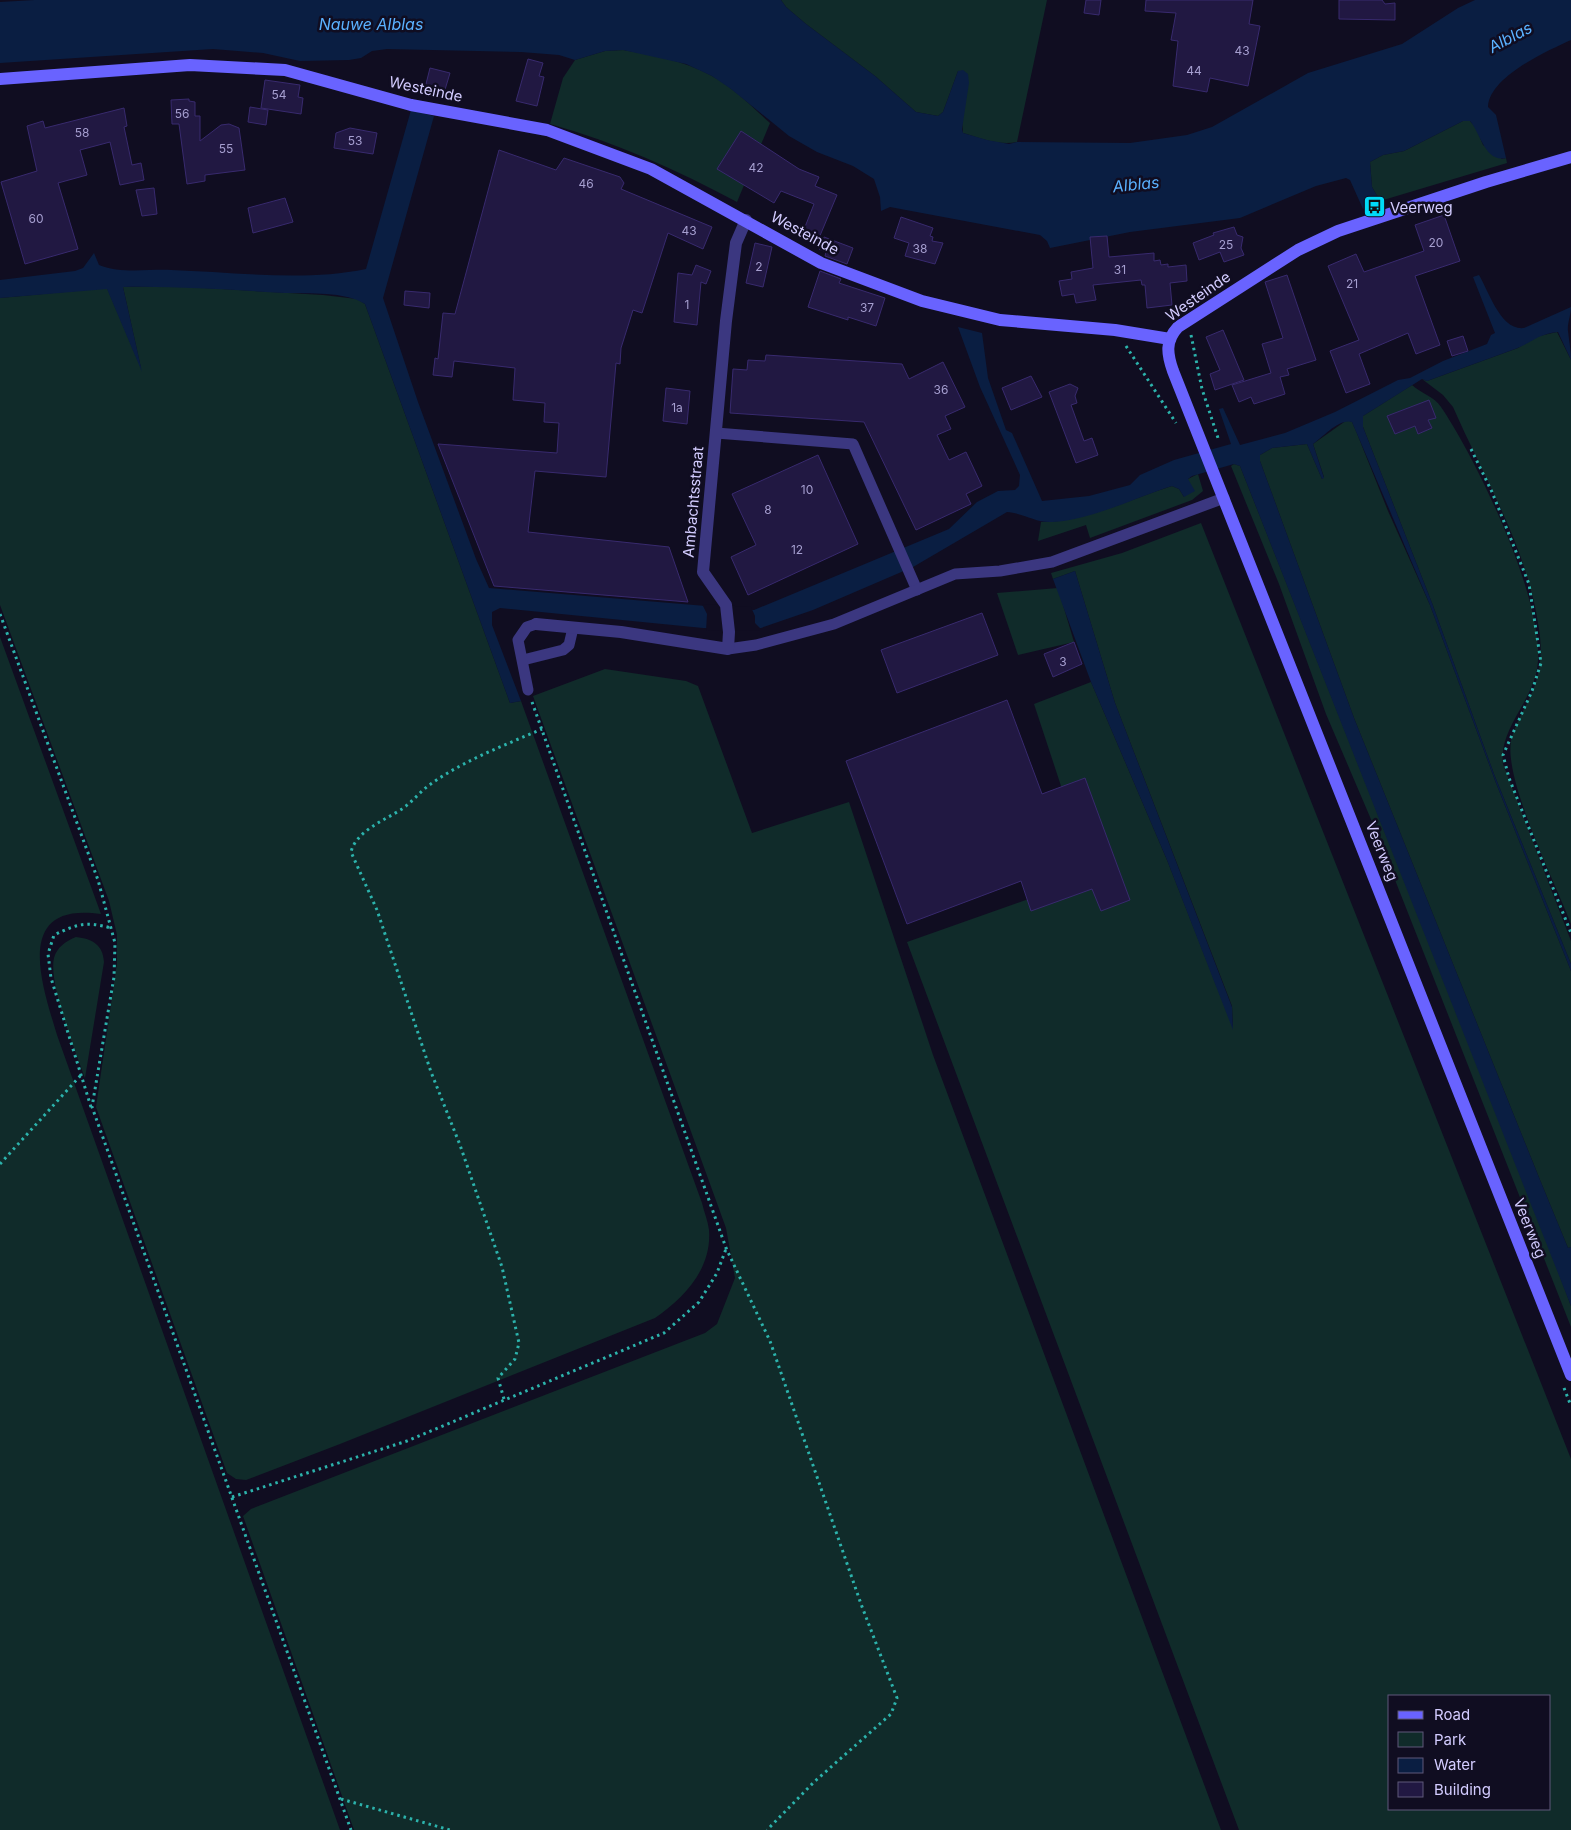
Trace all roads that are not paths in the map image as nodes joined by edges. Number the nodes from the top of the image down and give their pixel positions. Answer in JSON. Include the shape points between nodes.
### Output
{"nodes":[{"id":1,"x":0,"y":79,"type":"edge"},
{"id":2,"x":1571,"y":157,"type":"edge"},
{"id":3,"x":746,"y":220,"type":"junction"},
{"id":4,"x":1170,"y":339,"type":"junction"},
{"id":5,"x":716,"y":433,"type":"junction"},
{"id":6,"x":1224,"y":498,"type":"junction"},
{"id":7,"x":917,"y":590,"type":"junction"},
{"id":8,"x":536,"y":624,"type":"joint"},
{"id":9,"x":574,"y":628,"type":"junction"},
{"id":10,"x":728,"y":648,"type":"junction"},
{"id":11,"x":522,"y":660,"type":"junction"},
{"id":12,"x":528,"y":690,"type":"road end"},
{"id":13,"x":1571,"y":1375,"type":"edge"}],
"edges":[{"from":1,"to":3,"type":"street","name":"Westeinde","via":[[190,65],[285,70],[411,104],[547,130],[651,169]]},
{"from":2,"to":4,"type":"street","name":"Westeinde","via":[[1338,231],[1298,250],[1178,327]]},
{"from":3,"to":4,"type":"street","name":"Westeinde","via":[[822,262],[922,301],[1000,320],[1115,330]]},
{"from":3,"to":5,"type":"street","name":"Ambachtsstraat","via":[[736,243]]},
{"from":4,"to":6,"type":"street","name":"Veerweg","via":[[1169,359]]},
{"from":5,"to":7,"type":"lane","via":[[853,444]]},
{"from":5,"to":10,"type":"street","name":"Ambachtsstraat","via":[[703,572],[726,605]]},
{"from":6,"to":7,"type":"lane","via":[[1052,562],[1000,571],[955,574]]},
{"from":6,"to":13,"type":"street","name":"Veerweg"},
{"from":7,"to":10,"type":"lane","via":[[834,624],[756,645]]},
{"from":8,"to":9,"type":"street"},
{"from":8,"to":11,"type":"lane","via":[[527,627],[518,640]]},
{"from":9,"to":10,"type":"street"},
{"from":9,"to":11,"type":"lane","via":[[569,645],[563,650]]},
{"from":11,"to":12,"type":"lane"}]}
